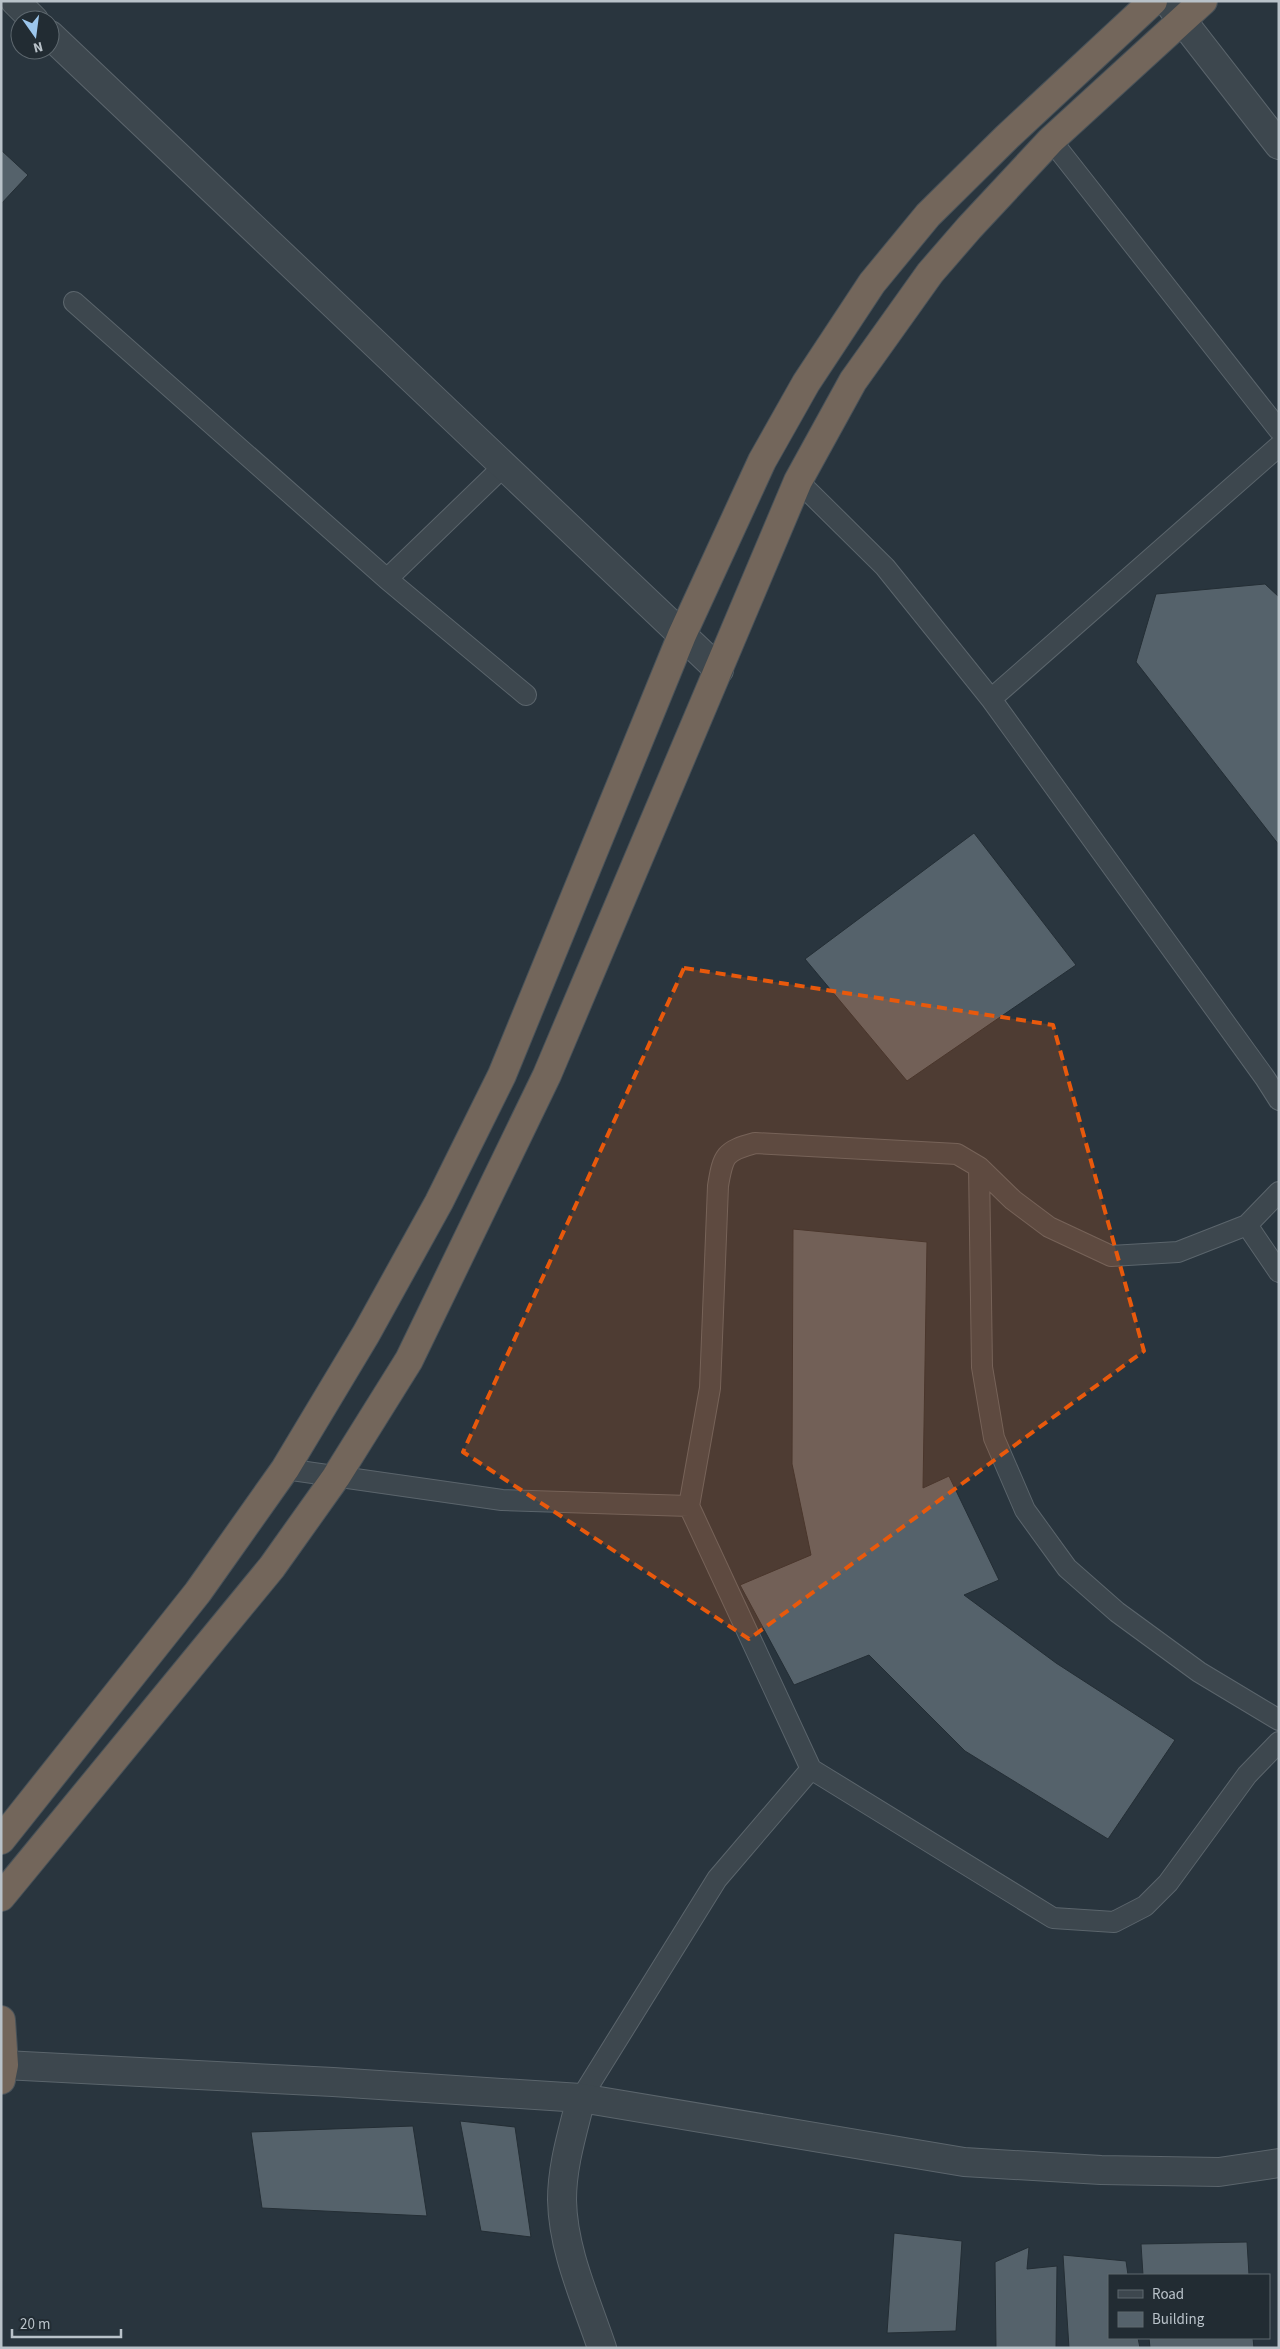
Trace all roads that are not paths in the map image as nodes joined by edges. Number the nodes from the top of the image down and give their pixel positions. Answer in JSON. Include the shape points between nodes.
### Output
{"nodes":[{"id":1,"x":15,"y":1,"type":"edge"},
{"id":2,"x":1153,"y":1,"type":"edge"},
{"id":3,"x":1203,"y":1,"type":"edge"},
{"id":4,"x":24,"y":10,"type":"edge"},
{"id":5,"x":1174,"y":10,"type":"edge"},
{"id":6,"x":60,"y":44,"type":"edge"},
{"id":7,"x":1051,"y":140,"type":"junction"},
{"id":8,"x":1279,"y":145,"type":"edge"},
{"id":9,"x":74,"y":302,"type":"dead end"},
{"id":10,"x":1279,"y":430,"type":"edge"},
{"id":11,"x":1279,"y":446,"type":"edge"},
{"id":12,"x":504,"y":466,"type":"junction"},
{"id":13,"x":798,"y":481,"type":"junction"},
{"id":14,"x":387,"y":579,"type":"junction"},
{"id":15,"x":682,"y":635,"type":"junction"},
{"id":16,"x":719,"y":670,"type":"junction"},
{"id":17,"x":526,"y":695,"type":"dead end"},
{"id":18,"x":991,"y":699,"type":"junction"},
{"id":19,"x":1279,"y":1100,"type":"edge"},
{"id":20,"x":979,"y":1167,"type":"junction"},
{"id":21,"x":1279,"y":1192,"type":"edge"},
{"id":22,"x":1247,"y":1225,"type":"junction"},
{"id":23,"x":1279,"y":1272,"type":"edge"},
{"id":24,"x":285,"y":1470,"type":"junction"},
{"id":25,"x":336,"y":1477,"type":"junction"},
{"id":26,"x":689,"y":1506,"type":"junction"},
{"id":27,"x":1279,"y":1720,"type":"edge"},
{"id":28,"x":1279,"y":1742,"type":"edge"},
{"id":29,"x":811,"y":1769,"type":"junction"},
{"id":30,"x":1,"y":1840,"type":"edge"},
{"id":31,"x":1,"y":1897,"type":"edge"},
{"id":32,"x":1,"y":2020,"type":"edge"},
{"id":33,"x":3,"y":2072,"type":"edge"},
{"id":34,"x":581,"y":2098,"type":"junction"},
{"id":35,"x":1279,"y":2163,"type":"edge"},
{"id":36,"x":602,"y":2348,"type":"edge"}],
"edges":[{"from":1,"to":4,"type":"street"},
{"from":2,"to":15,"type":"highway","via":[[928,215],[872,283],[806,383],[762,461]]},
{"from":3,"to":5,"type":"highway"},
{"from":5,"to":7,"type":"highway"},
{"from":5,"to":8,"type":"street"},
{"from":6,"to":12,"type":"street"},
{"from":7,"to":10,"type":"lane"},
{"from":7,"to":13,"type":"highway","via":[[936,265],[898,316],[853,381]]},
{"from":9,"to":14,"type":"lane"},
{"from":11,"to":18,"type":"lane"},
{"from":12,"to":14,"type":"lane"},
{"from":12,"to":15,"type":"street"},
{"from":13,"to":16,"type":"highway"},
{"from":13,"to":18,"type":"lane","via":[[885,567]]},
{"from":14,"to":17,"type":"lane"},
{"from":15,"to":16,"type":"street"},
{"from":15,"to":24,"type":"highway","via":[[502,1075],[439,1202]]},
{"from":16,"to":25,"type":"highway","via":[[547,1074],[409,1360]]},
{"from":18,"to":19,"type":"lane"},
{"from":20,"to":22,"type":"lane","via":[[1013,1200],[1049,1227],[1111,1256],[1178,1252]]},
{"from":20,"to":26,"type":"lane","via":[[957,1154],[755,1143],[726,1155],[718,1186],[710,1388]]},
{"from":20,"to":27,"type":"lane","via":[[982,1367],[994,1438],[1025,1510],[1067,1568],[1117,1612],[1198,1672]]},
{"from":21,"to":22,"type":"lane"},
{"from":22,"to":23,"type":"lane"},
{"from":24,"to":25,"type":"lane"},
{"from":24,"to":30,"type":"highway","via":[[198,1592]]},
{"from":25,"to":26,"type":"lane","via":[[502,1500]]},
{"from":25,"to":31,"type":"highway","via":[[272,1567]]},
{"from":26,"to":29,"type":"lane"},
{"from":28,"to":29,"type":"lane","via":[[1247,1775],[1168,1883],[1145,1906],[1114,1922],[1053,1918]]},
{"from":29,"to":34,"type":"lane","via":[[717,1879]]},
{"from":32,"to":33,"type":"highway"},
{"from":33,"to":34,"type":"street","via":[[333,2082]]},
{"from":34,"to":35,"type":"street","via":[[964,2162],[1101,2170],[1218,2172]]},
{"from":34,"to":36,"type":"street","via":[[565,2167],[562,2200],[567,2245]]}]}
